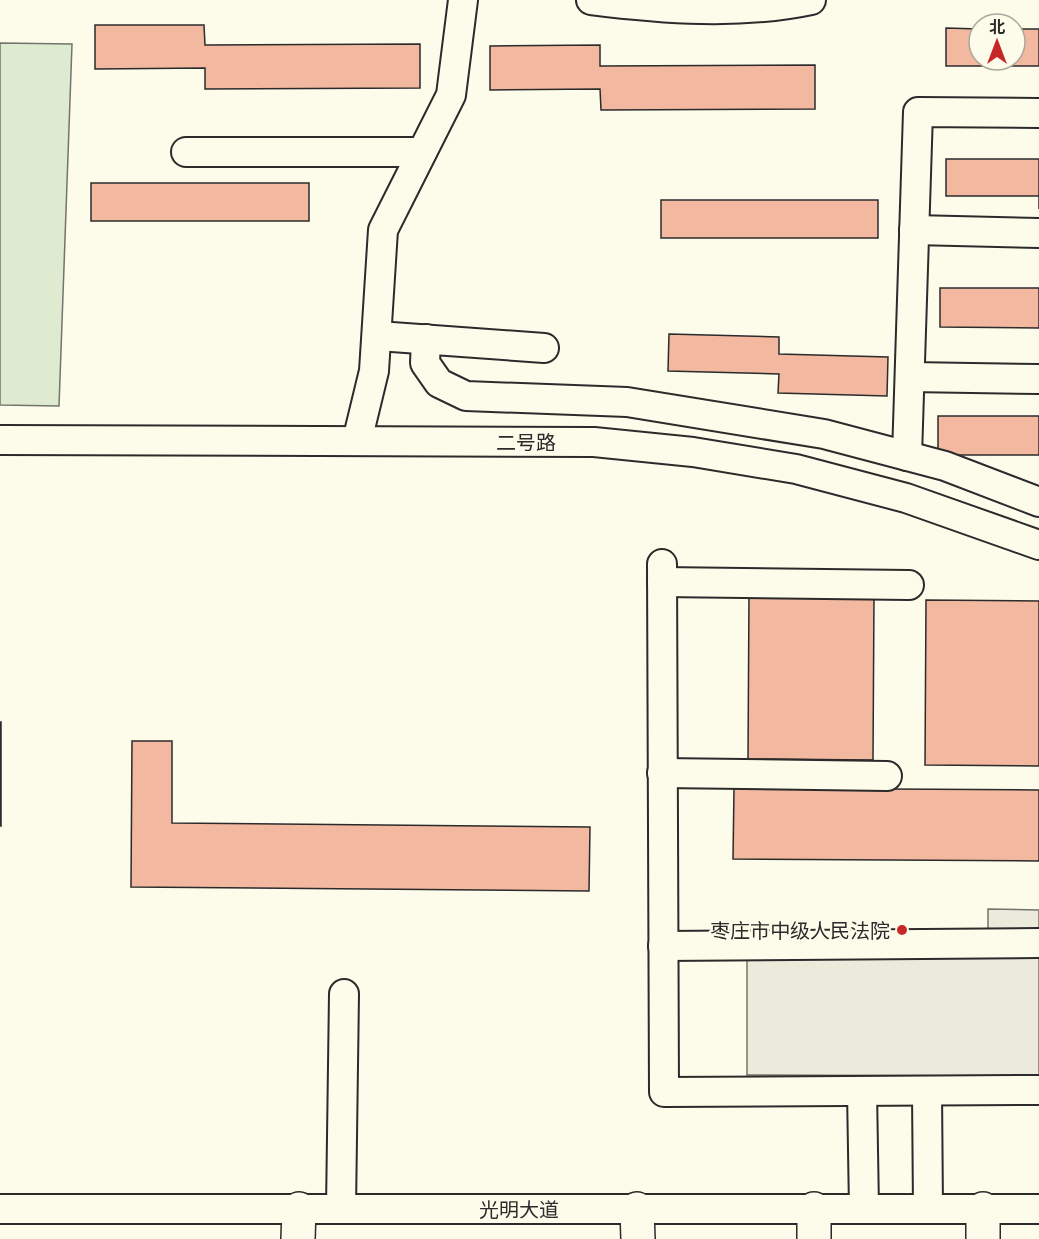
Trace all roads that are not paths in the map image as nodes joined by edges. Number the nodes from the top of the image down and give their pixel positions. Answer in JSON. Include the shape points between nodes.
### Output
{"nodes":[{"id":1,"x":463,"y":0,"type":"edge"},
{"id":2,"x":591,"y":0,"type":"edge"},
{"id":3,"x":811,"y":0,"type":"edge"},
{"id":4,"x":1039,"y":113,"type":"edge"},
{"id":5,"x":186,"y":152,"type":"dead end"},
{"id":6,"x":422,"y":152,"type":"junction"},
{"id":7,"x":914,"y":230,"type":"junction"},
{"id":8,"x":1039,"y":233,"type":"edge"},
{"id":9,"x":378,"y":336,"type":"junction"},
{"id":10,"x":426,"y":339,"type":"junction"},
{"id":11,"x":544,"y":348,"type":"dead end"},
{"id":12,"x":910,"y":377,"type":"junction"},
{"id":13,"x":1039,"y":379,"type":"edge"},
{"id":14,"x":0,"y":440,"type":"edge"},
{"id":15,"x":357,"y":441,"type":"junction"},
{"id":16,"x":907,"y":456,"type":"junction"},
{"id":17,"x":1039,"y":502,"type":"edge"},
{"id":18,"x":1039,"y":545,"type":"edge"},
{"id":19,"x":909,"y":585,"type":"dead end"},
{"id":20,"x":662,"y":773,"type":"junction"},
{"id":21,"x":886,"y":776,"type":"dead end"},
{"id":22,"x":1039,"y":943,"type":"edge"},
{"id":23,"x":663,"y":946,"type":"junction"},
{"id":24,"x":344,"y":994,"type":"dead end"},
{"id":25,"x":1039,"y":1090,"type":"edge"},
{"id":26,"x":862,"y":1091,"type":"junction"},
{"id":27,"x":927,"y":1091,"type":"junction"},
{"id":28,"x":0,"y":1209,"type":"edge"},
{"id":29,"x":341,"y":1209,"type":"junction"},
{"id":30,"x":864,"y":1209,"type":"junction"},
{"id":31,"x":928,"y":1209,"type":"junction"},
{"id":32,"x":1039,"y":1209,"type":"edge"},
{"id":33,"x":298,"y":1224,"type":"edge"},
{"id":34,"x":637,"y":1224,"type":"edge"},
{"id":35,"x":814,"y":1224,"type":"edge"},
{"id":36,"x":983,"y":1224,"type":"edge"}],
"edges":[{"from":1,"to":6,"type":"street","via":[[451,95]]},
{"from":2,"to":3,"type":"street","via":[[652,7],[777,7]]},
{"from":4,"to":7,"type":"street","via":[[918,111]]},
{"from":5,"to":6,"type":"street"},
{"from":6,"to":9,"type":"street","via":[[383,230]]},
{"from":7,"to":8,"type":"street"},
{"from":7,"to":12,"type":"street"},
{"from":9,"to":10,"type":"street"},
{"from":9,"to":15,"type":"street"},
{"from":10,"to":11,"type":"street"},
{"from":10,"to":16,"type":"street","via":[[425,363],[439,383],[466,396],[627,402],[824,434]]},
{"from":12,"to":13,"type":"street"},
{"from":12,"to":16,"type":"street"},
{"from":14,"to":15,"type":"street","name":"二号路"},
{"from":15,"to":18,"type":"street","name":"二号路","via":[[594,442],[693,452],[796,470],[906,498]]},
{"from":16,"to":17,"type":"street","via":[[945,466]]},
{"from":19,"to":20,"type":"street","via":[[662,573]]},
{"from":20,"to":21,"type":"street"},
{"from":20,"to":23,"type":"street"},
{"from":22,"to":23,"type":"street"},
{"from":23,"to":26,"type":"street","via":[[664,1092]]},
{"from":24,"to":29,"type":"street"},
{"from":25,"to":27,"type":"street"},
{"from":26,"to":27,"type":"street"},
{"from":26,"to":30,"type":"street"},
{"from":27,"to":31,"type":"street"},
{"from":28,"to":33,"type":"street","name":"光明大道"},
{"from":29,"to":33,"type":"street","name":"光明大道"},
{"from":29,"to":34,"type":"street","name":"光明大道"},
{"from":30,"to":31,"type":"street","name":"光明大道"},
{"from":30,"to":35,"type":"street","name":"光明大道"},
{"from":31,"to":36,"type":"street","name":"光明大道"},
{"from":32,"to":36,"type":"street","name":"光明大道"},
{"from":34,"to":35,"type":"street","name":"光明大道"}]}
